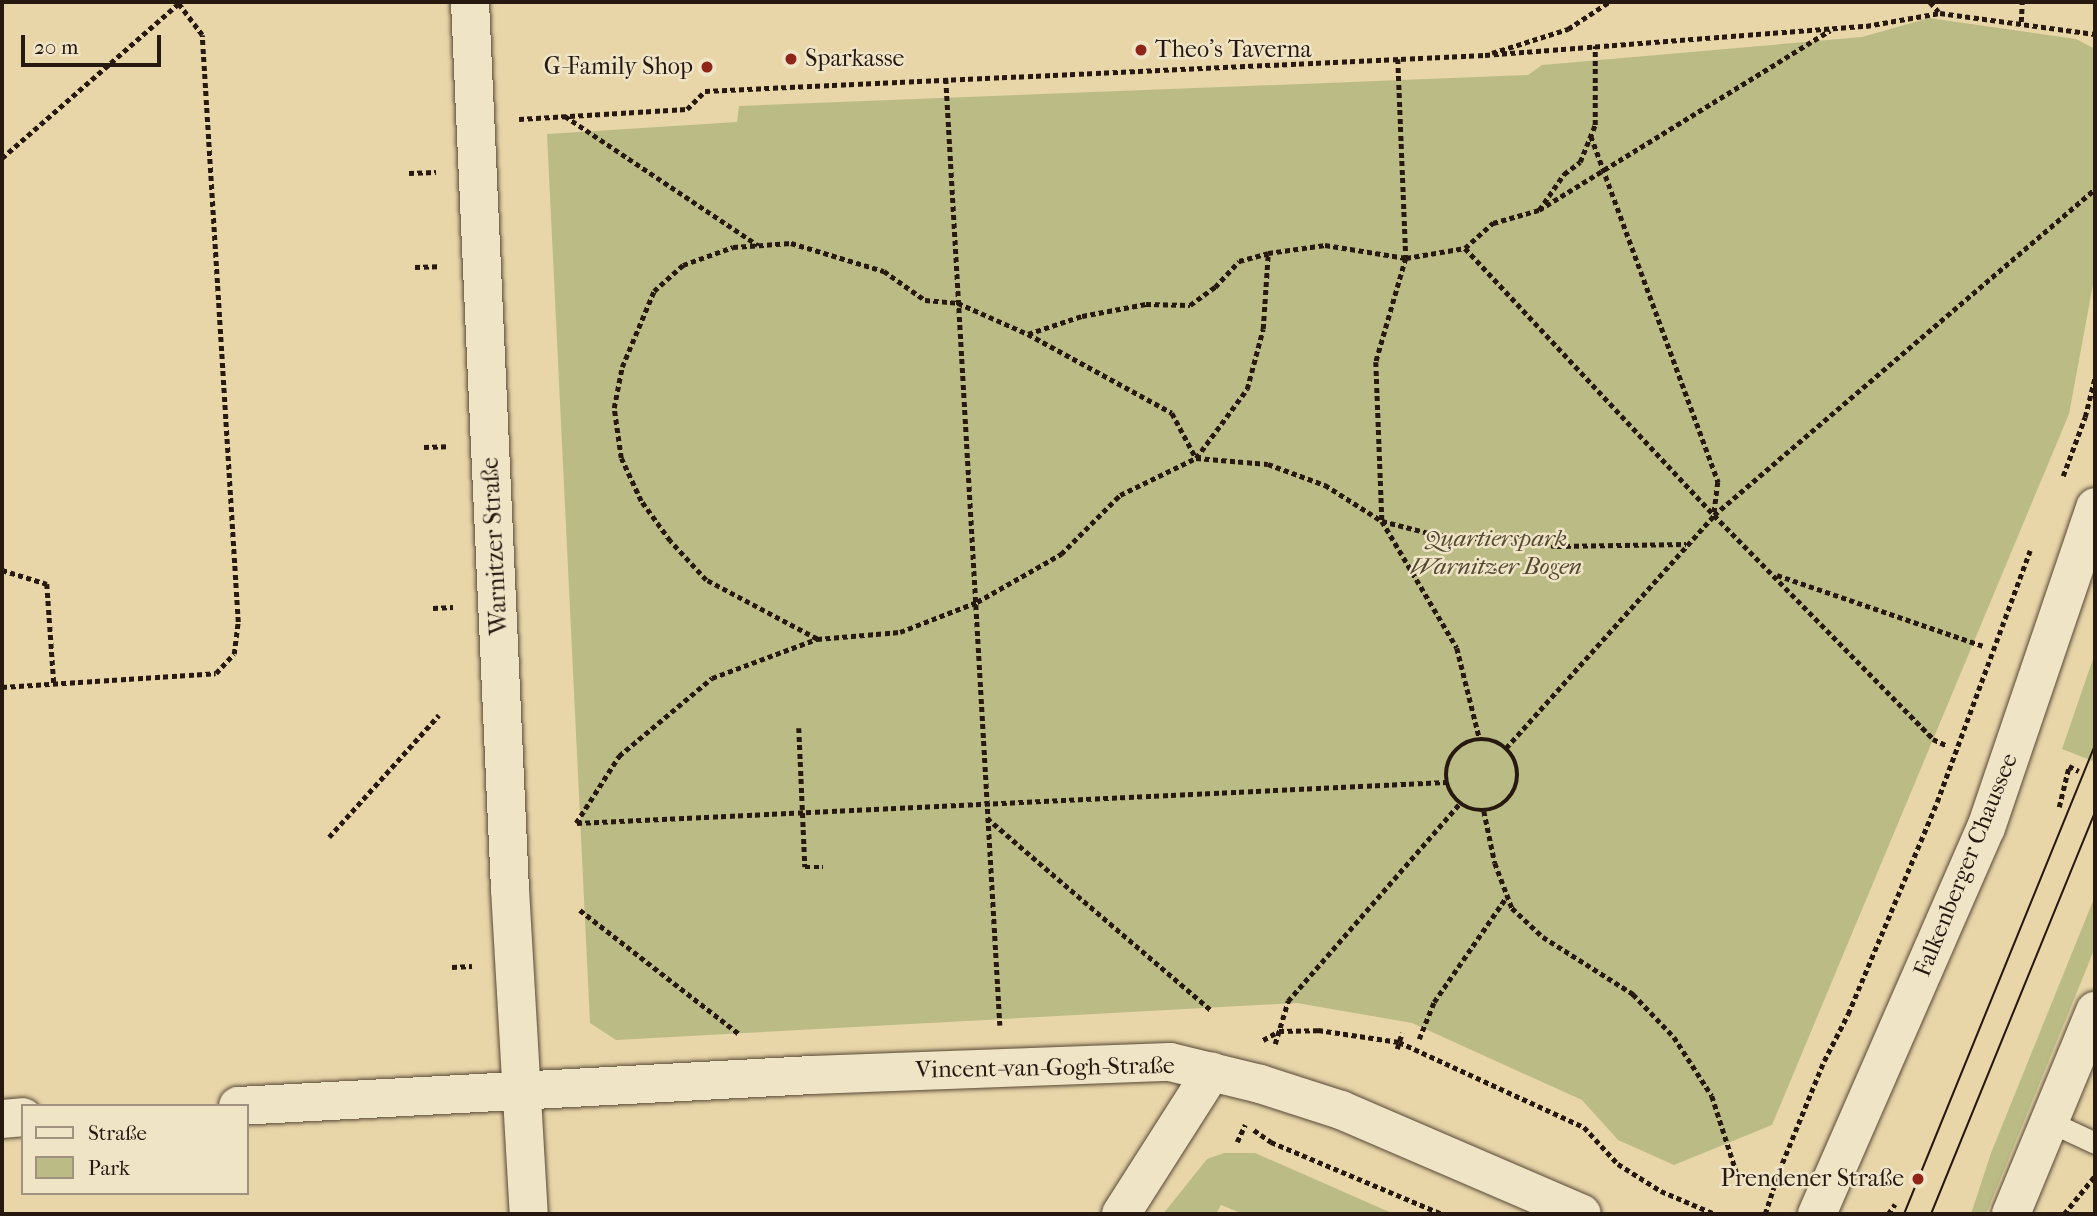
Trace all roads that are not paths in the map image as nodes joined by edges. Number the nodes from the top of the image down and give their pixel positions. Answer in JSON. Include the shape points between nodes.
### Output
{"nodes":[{"id":1,"x":470,"y":2,"type":"edge"},
{"id":2,"x":2095,"y":508,"type":"edge"},
{"id":3,"x":2095,"y":1011,"type":"edge"},
{"id":4,"x":1212,"y":1071,"type":"junction"},
{"id":5,"x":523,"y":1090,"type":"junction"},
{"id":6,"x":248,"y":1105,"type":"edge"},
{"id":7,"x":21,"y":1117,"type":"edge"},
{"id":8,"x":2,"y":1119,"type":"edge"},
{"id":9,"x":2050,"y":1122,"type":"junction"},
{"id":10,"x":2095,"y":1143,"type":"edge"},
{"id":11,"x":528,"y":1214,"type":"edge"},
{"id":12,"x":1121,"y":1214,"type":"edge"},
{"id":13,"x":1582,"y":1214,"type":"edge"},
{"id":14,"x":1817,"y":1214,"type":"edge"},
{"id":15,"x":2011,"y":1214,"type":"edge"}],
"edges":[{"from":1,"to":5,"type":"street","name":"Warnitzer Straße"},
{"from":2,"to":14,"type":"street","name":"Falkenberger Chaussee","via":[[1986,828]]},
{"from":3,"to":9,"type":"street"},
{"from":4,"to":5,"type":"street","name":"Vincent-van-Gogh-Straße","via":[[1170,1062]]},
{"from":4,"to":12,"type":"street"},
{"from":4,"to":13,"type":"street","name":"Vincent-van-Gogh-Straße","via":[[1341,1110]]},
{"from":5,"to":6,"type":"street","name":"Vincent-van-Gogh-Straße"},
{"from":5,"to":11,"type":"street"},
{"from":7,"to":8,"type":"street"},
{"from":9,"to":10,"type":"lane"},
{"from":9,"to":15,"type":"street"}]}
